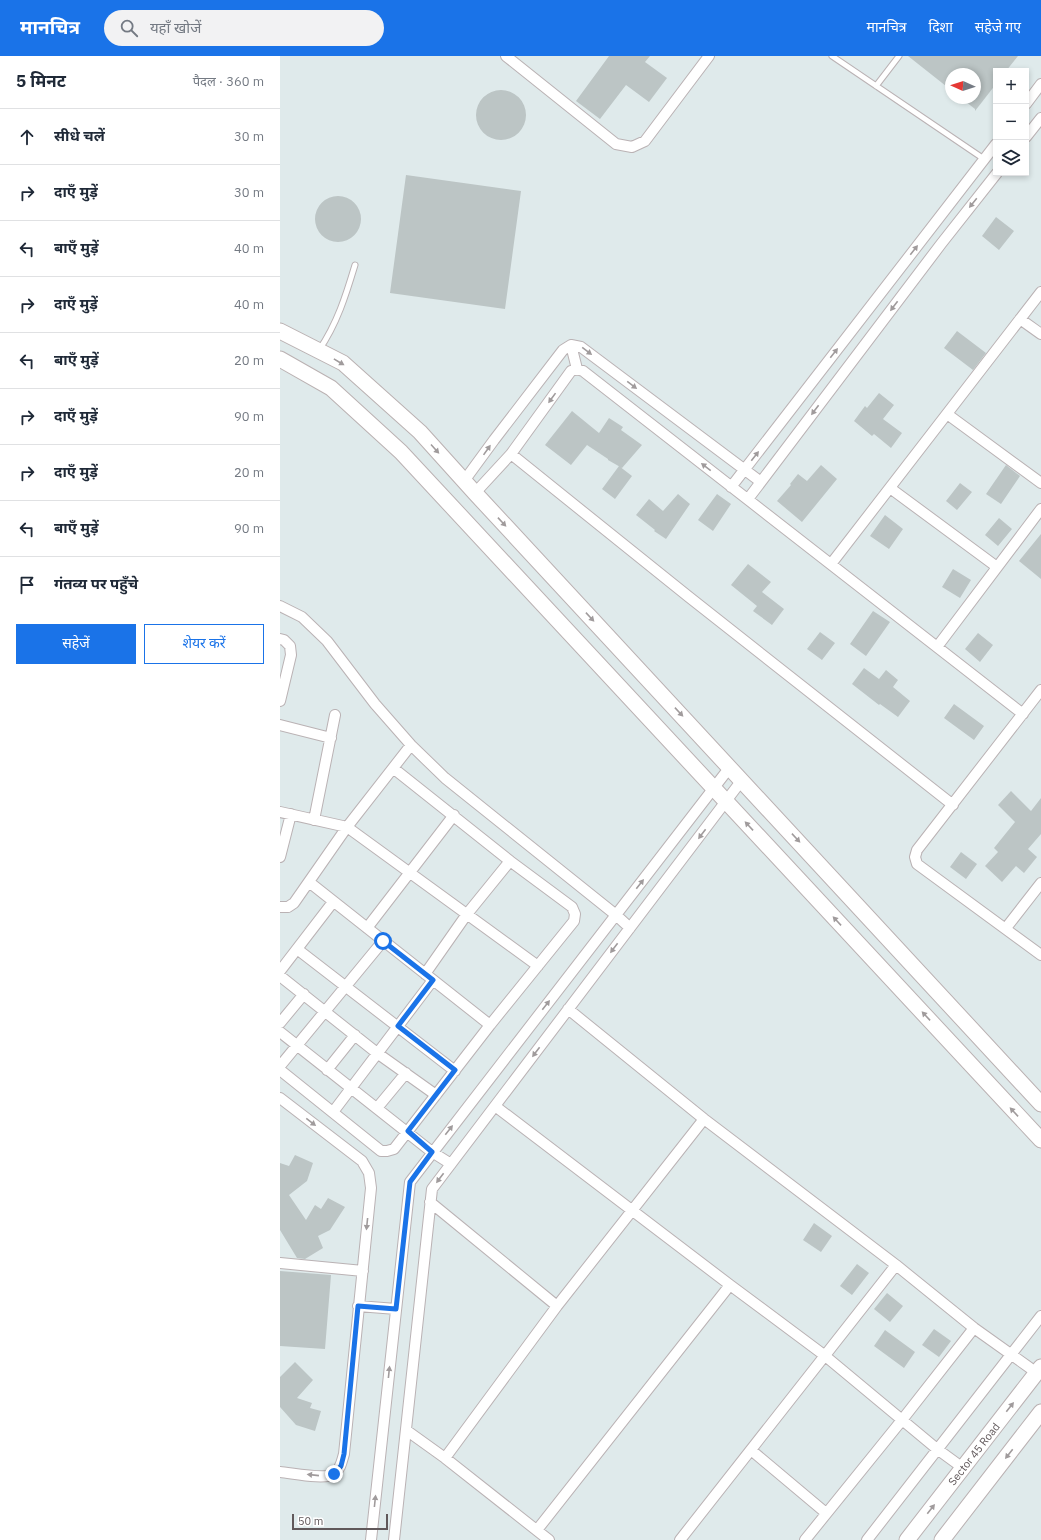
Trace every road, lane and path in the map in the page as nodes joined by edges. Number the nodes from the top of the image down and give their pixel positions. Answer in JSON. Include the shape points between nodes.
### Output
{"nodes":[{"id":1,"x":506,"y":56,"type":"edge"},
{"id":2,"x":709,"y":56,"type":"edge"},
{"id":3,"x":832,"y":56,"type":"edge"},
{"id":4,"x":899,"y":56,"type":"edge"},
{"id":5,"x":1041,"y":84,"type":"edge"},
{"id":6,"x":876,"y":86,"type":"junction"},
{"id":7,"x":1029,"y":100,"type":"edge"},
{"id":8,"x":1041,"y":118,"type":"edge"},
{"id":9,"x":1029,"y":133,"type":"edge"},
{"id":10,"x":993,"y":148,"type":"edge"},
{"id":11,"x":984,"y":159,"type":"junction"},
{"id":12,"x":995,"y":176,"type":"edge"},
{"id":13,"x":356,"y":265,"type":"dead end"},
{"id":14,"x":1041,"y":292,"type":"edge"},
{"id":15,"x":1020,"y":319,"type":"junction"},
{"id":16,"x":280,"y":331,"type":"edge"},
{"id":17,"x":1041,"y":334,"type":"edge"},
{"id":18,"x":571,"y":345,"type":"junction"},
{"id":19,"x":318,"y":351,"type":"junction"},
{"id":20,"x":280,"y":359,"type":"edge"},
{"id":21,"x":576,"y":369,"type":"junction"},
{"id":22,"x":947,"y":414,"type":"junction"},
{"id":23,"x":511,"y":454,"type":"junction"},
{"id":24,"x":744,"y":470,"type":"junction"},
{"id":25,"x":464,"y":481,"type":"junction"},
{"id":26,"x":761,"y":482,"type":"junction"},
{"id":27,"x":1041,"y":483,"type":"edge"},
{"id":28,"x":731,"y":487,"type":"junction"},
{"id":29,"x":890,"y":488,"type":"junction"},
{"id":30,"x":475,"y":493,"type":"junction"},
{"id":31,"x":748,"y":500,"type":"junction"},
{"id":32,"x":1041,"y":509,"type":"edge"},
{"id":33,"x":831,"y":564,"type":"junction"},
{"id":34,"x":997,"y":567,"type":"junction"},
{"id":35,"x":280,"y":606,"type":"edge"},
{"id":36,"x":280,"y":639,"type":"edge"},
{"id":37,"x":937,"y":647,"type":"junction"},
{"id":38,"x":1041,"y":690,"type":"edge"},
{"id":39,"x":280,"y":701,"type":"edge"},
{"id":40,"x":1023,"y":714,"type":"junction"},
{"id":41,"x":336,"y":715,"type":"dead end"},
{"id":42,"x":280,"y":725,"type":"edge"},
{"id":43,"x":331,"y":738,"type":"junction"},
{"id":44,"x":411,"y":745,"type":"junction"},
{"id":45,"x":393,"y":768,"type":"junction"},
{"id":46,"x":730,"y":768,"type":"junction"},
{"id":47,"x":742,"y":780,"type":"junction"},
{"id":48,"x":714,"y":788,"type":"junction"},
{"id":49,"x":726,"y":801,"type":"junction"},
{"id":50,"x":953,"y":805,"type":"junction"},
{"id":51,"x":280,"y":812,"type":"edge"},
{"id":52,"x":292,"y":814,"type":"junction"},
{"id":53,"x":454,"y":815,"type":"junction"},
{"id":54,"x":314,"y":820,"type":"junction"},
{"id":55,"x":347,"y":827,"type":"junction"},
{"id":56,"x":280,"y":857,"type":"edge"},
{"id":57,"x":510,"y":861,"type":"junction"},
{"id":58,"x":409,"y":872,"type":"junction"},
{"id":59,"x":309,"y":882,"type":"junction"},
{"id":60,"x":1041,"y":883,"type":"edge"},
{"id":61,"x":333,"y":902,"type":"junction"},
{"id":62,"x":280,"y":907,"type":"edge"},
{"id":63,"x":467,"y":914,"type":"junction"},
{"id":64,"x":616,"y":915,"type":"junction"},
{"id":65,"x":367,"y":928,"type":"junction"},
{"id":66,"x":630,"y":928,"type":"junction"},
{"id":67,"x":1006,"y":928,"type":"junction"},
{"id":68,"x":383,"y":941,"type":"junction"},
{"id":69,"x":297,"y":949,"type":"junction"},
{"id":70,"x":1041,"y":955,"type":"edge"},
{"id":71,"x":538,"y":966,"type":"junction"},
{"id":72,"x":280,"y":971,"type":"edge"},
{"id":73,"x":280,"y":976,"type":"edge"},
{"id":74,"x":429,"y":977,"type":"junction"},
{"id":75,"x":346,"y":985,"type":"junction"},
{"id":76,"x":304,"y":994,"type":"junction"},
{"id":77,"x":568,"y":1009,"type":"junction"},
{"id":78,"x":325,"y":1011,"type":"junction"},
{"id":79,"x":280,"y":1023,"type":"edge"},
{"id":80,"x":490,"y":1025,"type":"junction"},
{"id":81,"x":398,"y":1026,"type":"junction"},
{"id":82,"x":280,"y":1032,"type":"edge"},
{"id":83,"x":355,"y":1035,"type":"junction"},
{"id":84,"x":297,"y":1046,"type":"junction"},
{"id":85,"x":377,"y":1053,"type":"junction"},
{"id":86,"x":280,"y":1066,"type":"edge"},
{"id":87,"x":280,"y":1070,"type":"edge"},
{"id":88,"x":327,"y":1070,"type":"junction"},
{"id":89,"x":455,"y":1070,"type":"junction"},
{"id":90,"x":406,"y":1073,"type":"junction"},
{"id":91,"x":350,"y":1088,"type":"junction"},
{"id":92,"x":436,"y":1095,"type":"junction"},
{"id":93,"x":280,"y":1098,"type":"edge"},
{"id":94,"x":1041,"y":1104,"type":"edge"},
{"id":95,"x":495,"y":1106,"type":"junction"},
{"id":96,"x":377,"y":1108,"type":"junction"},
{"id":97,"x":333,"y":1112,"type":"junction"},
{"id":98,"x":704,"y":1119,"type":"junction"},
{"id":99,"x":408,"y":1131,"type":"junction"},
{"id":100,"x":1041,"y":1140,"type":"edge"},
{"id":101,"x":432,"y":1152,"type":"junction"},
{"id":102,"x":451,"y":1164,"type":"junction"},
{"id":103,"x":430,"y":1202,"type":"junction"},
{"id":104,"x":633,"y":1211,"type":"junction"},
{"id":105,"x":280,"y":1263,"type":"edge"},
{"id":106,"x":896,"y":1265,"type":"junction"},
{"id":107,"x":363,"y":1271,"type":"junction"},
{"id":108,"x":730,"y":1285,"type":"junction"},
{"id":109,"x":358,"y":1306,"type":"junction"},
{"id":110,"x":557,"y":1306,"type":"junction"},
{"id":111,"x":396,"y":1309,"type":"junction"},
{"id":112,"x":1041,"y":1316,"type":"edge"},
{"id":113,"x":974,"y":1328,"type":"junction"},
{"id":114,"x":824,"y":1355,"type":"junction"},
{"id":115,"x":1011,"y":1355,"type":"junction"},
{"id":116,"x":1039,"y":1370,"type":"edge"},
{"id":117,"x":1041,"y":1412,"type":"edge"},
{"id":118,"x":902,"y":1420,"type":"junction"},
{"id":119,"x":406,"y":1430,"type":"junction"},
{"id":120,"x":937,"y":1449,"type":"junction"},
{"id":121,"x":751,"y":1450,"type":"junction"},
{"id":122,"x":445,"y":1458,"type":"junction"},
{"id":123,"x":963,"y":1468,"type":"junction"},
{"id":124,"x":280,"y":1472,"type":"edge"},
{"id":125,"x":826,"y":1513,"type":"junction"},
{"id":126,"x":537,"y":1530,"type":"junction"},
{"id":127,"x":371,"y":1540,"type":"edge"},
{"id":128,"x":394,"y":1540,"type":"edge"},
{"id":129,"x":549,"y":1540,"type":"edge"},
{"id":130,"x":680,"y":1540,"type":"edge"},
{"id":131,"x":806,"y":1540,"type":"edge"},
{"id":132,"x":867,"y":1540,"type":"edge"},
{"id":133,"x":907,"y":1540,"type":"edge"},
{"id":134,"x":942,"y":1540,"type":"edge"}],
"edges":[{"from":1,"to":2,"type":"street","via":[[616,144],[632,147],[645,141]]},
{"from":3,"to":6,"type":"lane"},
{"from":4,"to":6,"type":"lane"},
{"from":5,"to":7,"type":"street"},
{"from":6,"to":11,"type":"lane"},
{"from":8,"to":9,"type":"street"},
{"from":10,"to":11,"type":"street"},
{"from":24,"to":11,"type":"street","one_way":true},
{"from":12,"to":26,"type":"street","one_way":true},
{"from":13,"to":19,"type":"lane","via":[[340,312]]},
{"from":14,"to":15,"type":"street"},
{"from":15,"to":17,"type":"street"},
{"from":15,"to":22,"type":"street"},
{"from":16,"to":19,"type":"street"},
{"from":18,"to":21,"type":"street"},
{"from":18,"to":24,"type":"street","one_way":true,"via":[[581,347]]},
{"from":25,"to":18,"type":"street","one_way":true,"via":[[563,350]]},
{"from":19,"to":25,"type":"street","one_way":true,"via":[[343,363],[414,426]]},
{"from":20,"to":48,"type":"street","via":[[331,388],[401,452]]},
{"from":21,"to":23,"type":"street","one_way":true,"via":[[571,372]]},
{"from":28,"to":21,"type":"street","one_way":true,"via":[[583,371]]},
{"from":22,"to":27,"type":"street"},
{"from":22,"to":29,"type":"street"},
{"from":23,"to":30,"type":"street"},
{"from":23,"to":50,"type":"street"},
{"from":24,"to":26,"type":"street"},
{"from":24,"to":28,"type":"street"},
{"from":25,"to":30,"type":"street"},
{"from":26,"to":31,"type":"street"},
{"from":28,"to":31,"type":"street"},
{"from":29,"to":33,"type":"street"},
{"from":29,"to":34,"type":"street"},
{"from":30,"to":46,"type":"street","one_way":true},
{"from":31,"to":33,"type":"street"},
{"from":32,"to":34,"type":"street"},
{"from":33,"to":37,"type":"street"},
{"from":34,"to":37,"type":"street"},
{"from":35,"to":44,"type":"street","via":[[302,616],[327,641],[375,704]]},
{"from":36,"to":39,"type":"street","via":[[290,646],[291,654]]},
{"from":37,"to":40,"type":"street"},
{"from":38,"to":40,"type":"street"},
{"from":40,"to":50,"type":"street"},
{"from":41,"to":43,"type":"street"},
{"from":42,"to":43,"type":"street"},
{"from":43,"to":54,"type":"street"},
{"from":44,"to":45,"type":"street"},
{"from":44,"to":64,"type":"street","via":[[445,778]]},
{"from":45,"to":53,"type":"street"},
{"from":45,"to":55,"type":"street"},
{"from":46,"to":47,"type":"street"},
{"from":46,"to":48,"type":"street"},
{"from":47,"to":49,"type":"street"},
{"from":47,"to":94,"type":"street","one_way":true},
{"from":48,"to":49,"type":"street"},
{"from":64,"to":48,"type":"street","one_way":true},
{"from":49,"to":66,"type":"street","one_way":true},
{"from":100,"to":49,"type":"street","one_way":true},
{"from":50,"to":67,"type":"street","via":[[917,850],[917,864]]},
{"from":51,"to":52,"type":"street"},
{"from":52,"to":54,"type":"street"},
{"from":52,"to":56,"type":"street"},
{"from":53,"to":57,"type":"street"},
{"from":53,"to":58,"type":"street"},
{"from":54,"to":55,"type":"street"},
{"from":55,"to":58,"type":"street"},
{"from":55,"to":59,"type":"street"},
{"from":57,"to":63,"type":"street"},
{"from":57,"to":71,"type":"street","via":[[572,907],[575,914],[574,921]]},
{"from":58,"to":63,"type":"street"},
{"from":58,"to":65,"type":"street"},
{"from":59,"to":61,"type":"street"},
{"from":59,"to":62,"type":"street","via":[[294,903],[288,907]]},
{"from":60,"to":67,"type":"street"},
{"from":61,"to":65,"type":"street"},
{"from":61,"to":69,"type":"street"},
{"from":63,"to":71,"type":"street"},
{"from":63,"to":74,"type":"street"},
{"from":64,"to":66,"type":"street"},
{"from":101,"to":64,"type":"street","one_way":true},
{"from":65,"to":68,"type":"street"},
{"from":66,"to":77,"type":"street","one_way":true},
{"from":67,"to":70,"type":"street"},
{"from":68,"to":74,"type":"street"},
{"from":68,"to":75,"type":"street"},
{"from":69,"to":72,"type":"street"},
{"from":69,"to":75,"type":"street"},
{"from":71,"to":80,"type":"street"},
{"from":73,"to":76,"type":"street"},
{"from":74,"to":80,"type":"street"},
{"from":74,"to":81,"type":"street"},
{"from":75,"to":78,"type":"street"},
{"from":75,"to":81,"type":"street"},
{"from":76,"to":78,"type":"street"},
{"from":76,"to":79,"type":"street"},
{"from":77,"to":95,"type":"street","one_way":true},
{"from":77,"to":98,"type":"street"},
{"from":78,"to":83,"type":"street"},
{"from":78,"to":84,"type":"street"},
{"from":80,"to":89,"type":"street"},
{"from":81,"to":85,"type":"street"},
{"from":81,"to":89,"type":"street"},
{"from":82,"to":84,"type":"street"},
{"from":83,"to":85,"type":"street"},
{"from":83,"to":88,"type":"street"},
{"from":84,"to":86,"type":"street"},
{"from":84,"to":88,"type":"street"},
{"from":85,"to":90,"type":"street"},
{"from":85,"to":91,"type":"street"},
{"from":87,"to":97,"type":"street"},
{"from":88,"to":91,"type":"street"},
{"from":89,"to":92,"type":"street"},
{"from":90,"to":92,"type":"street"},
{"from":90,"to":96,"type":"street"},
{"from":91,"to":96,"type":"street"},
{"from":91,"to":97,"type":"street"},
{"from":92,"to":99,"type":"street"},
{"from":93,"to":107,"type":"street","one_way":true,"via":[[362,1161],[369,1173],[371,1188]]},
{"from":95,"to":102,"type":"street"},
{"from":95,"to":104,"type":"street"},
{"from":96,"to":99,"type":"street"},
{"from":97,"to":99,"type":"street","via":[[381,1151],[394,1149]]},
{"from":98,"to":104,"type":"street"},
{"from":98,"to":106,"type":"street"},
{"from":99,"to":101,"type":"street"},
{"from":101,"to":102,"type":"street"},
{"from":101,"to":111,"type":"street","via":[[410,1182]]},
{"from":102,"to":103,"type":"street","one_way":true,"via":[[432,1189]]},
{"from":103,"to":110,"type":"street"},
{"from":103,"to":119,"type":"street"},
{"from":104,"to":108,"type":"street"},
{"from":104,"to":110,"type":"street"},
{"from":105,"to":107,"type":"street"},
{"from":106,"to":113,"type":"street"},
{"from":106,"to":114,"type":"street"},
{"from":107,"to":109,"type":"street"},
{"from":108,"to":114,"type":"street"},
{"from":108,"to":126,"type":"street"},
{"from":109,"to":111,"type":"street"},
{"from":109,"to":124,"type":"street","one_way":true,"via":[[341,1466],[334,1474],[324,1476]]},
{"from":110,"to":122,"type":"street"},
{"from":127,"to":111,"type":"street","one_way":true},
{"from":112,"to":115,"type":"street"},
{"from":113,"to":115,"type":"street"},
{"from":113,"to":118,"type":"street"},
{"from":114,"to":118,"type":"street"},
{"from":114,"to":121,"type":"street"},
{"from":115,"to":116,"type":"street"},
{"from":115,"to":120,"type":"street"},
{"from":123,"to":116,"type":"street","name":"Sector 45 Road","one_way":true},
{"from":117,"to":134,"type":"street","one_way":true},
{"from":118,"to":120,"type":"street"},
{"from":118,"to":125,"type":"street"},
{"from":119,"to":122,"type":"street"},
{"from":119,"to":128,"type":"street"},
{"from":120,"to":123,"type":"street"},
{"from":120,"to":132,"type":"street"},
{"from":121,"to":125,"type":"street"},
{"from":121,"to":130,"type":"street"},
{"from":122,"to":126,"type":"street"},
{"from":133,"to":123,"type":"street","name":"Sector 45 Road","one_way":true},
{"from":125,"to":131,"type":"street"},
{"from":126,"to":129,"type":"street"}]}
